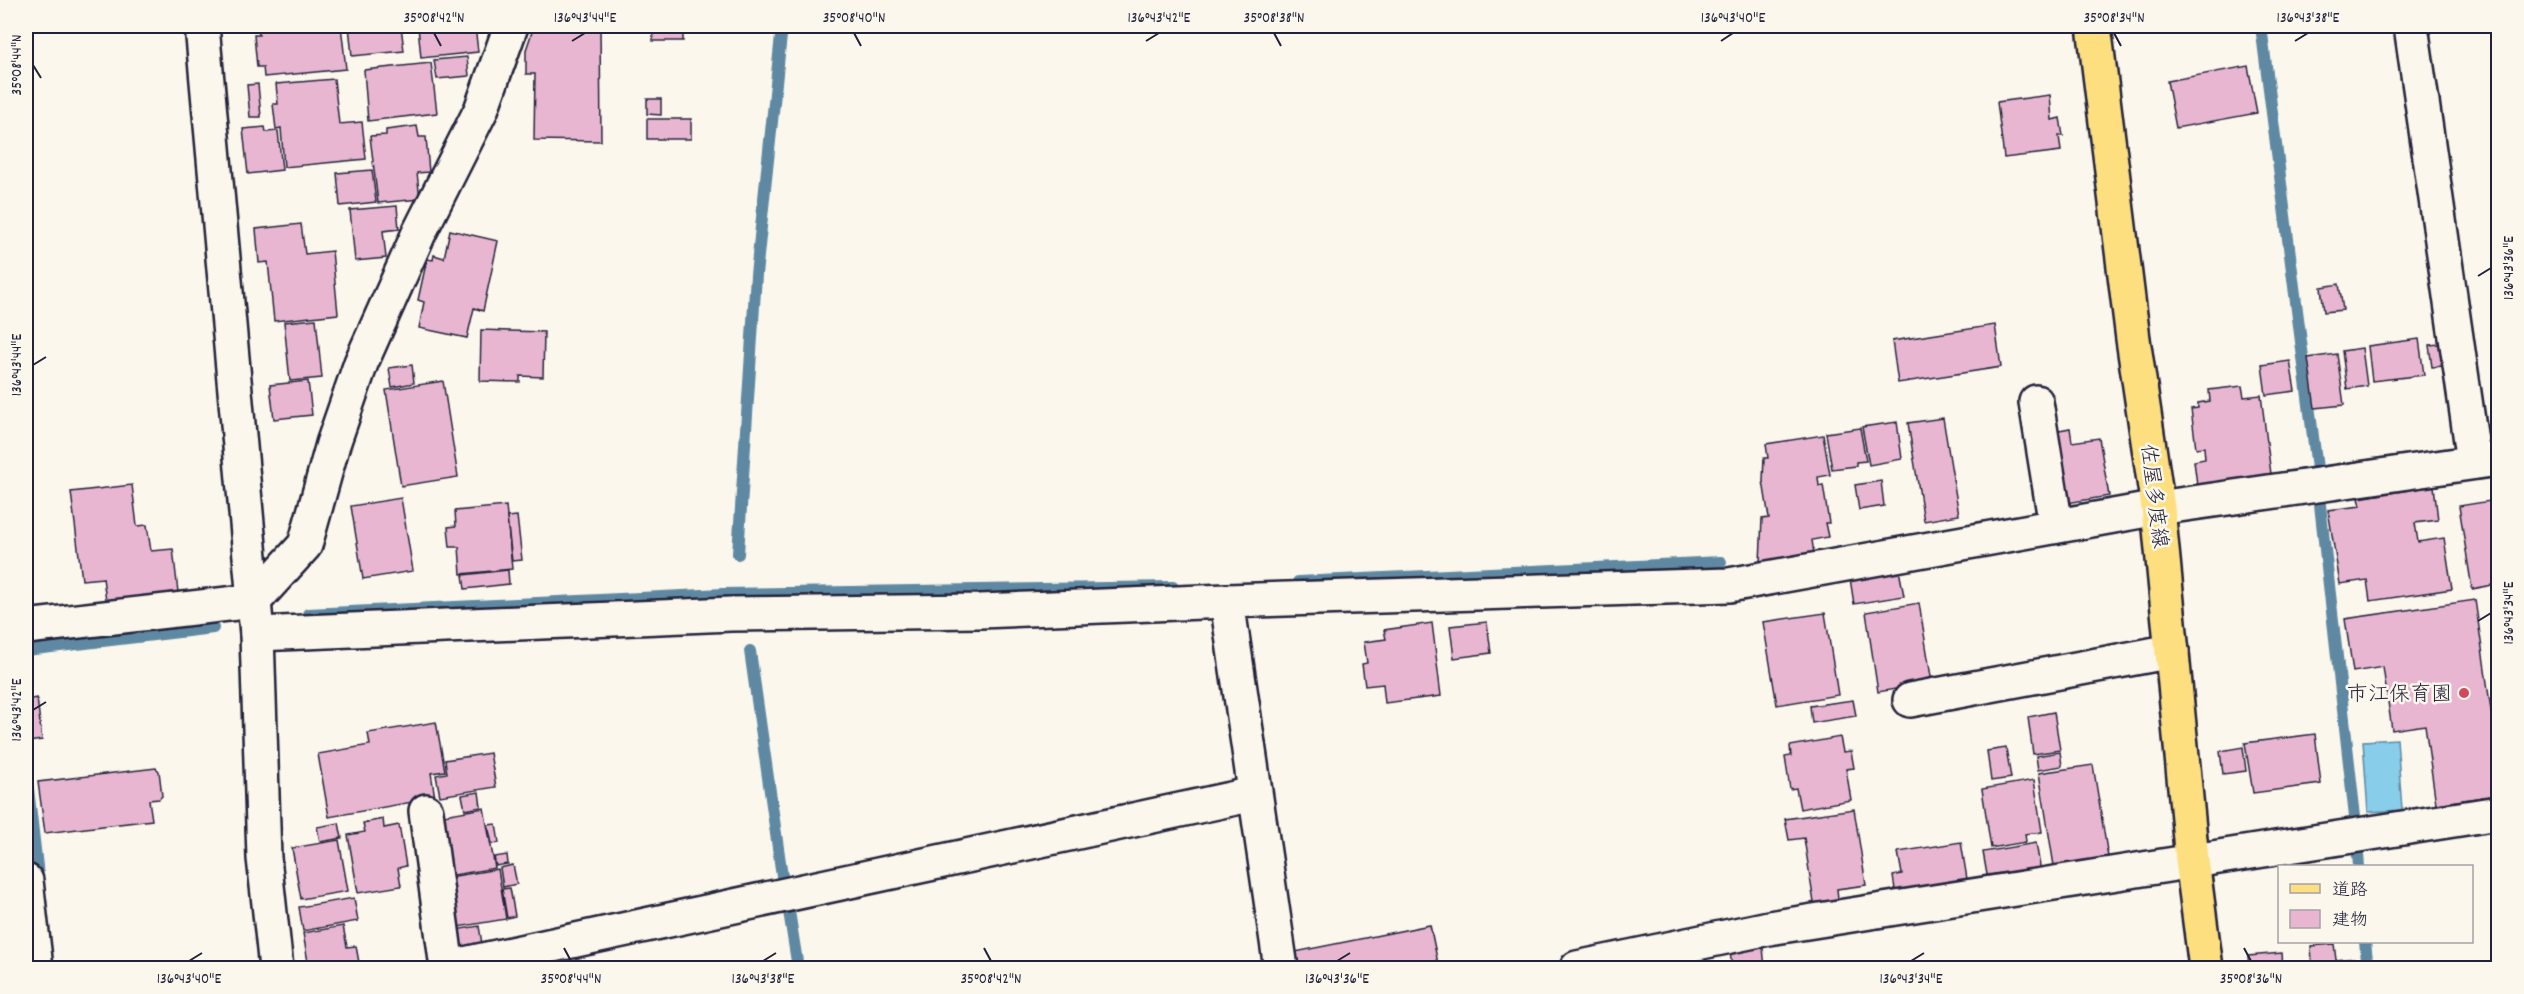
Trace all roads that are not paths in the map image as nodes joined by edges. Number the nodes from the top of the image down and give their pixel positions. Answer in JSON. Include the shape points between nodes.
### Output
{"nodes":[{"id":1,"x":202,"y":26,"type":"edge"},
{"id":2,"x":511,"y":26,"type":"edge"},
{"id":3,"x":2094,"y":26,"type":"edge"},
{"id":4,"x":2411,"y":26,"type":"edge"},
{"id":5,"x":2036,"y":402,"type":"dead end"},
{"id":6,"x":2486,"y":460,"type":"edge"},
{"id":7,"x":2158,"y":508,"type":"junction"},
{"id":8,"x":2056,"y":526,"type":"junction"},
{"id":9,"x":254,"y":601,"type":"junction"},
{"id":10,"x":1227,"y":602,"type":"junction"},
{"id":11,"x":26,"y":627,"type":"edge"},
{"id":12,"x":257,"y":634,"type":"junction"},
{"id":13,"x":2172,"y":651,"type":"junction"},
{"id":14,"x":1910,"y":700,"type":"dead end"},
{"id":15,"x":1254,"y":794,"type":"junction"},
{"id":16,"x":426,"y":811,"type":"dead end"},
{"id":17,"x":2499,"y":813,"type":"edge"},
{"id":18,"x":2192,"y":860,"type":"junction"},
{"id":19,"x":26,"y":881,"type":"edge"},
{"id":20,"x":447,"y":968,"type":"edge"},
{"id":21,"x":36,"y":969,"type":"edge"},
{"id":22,"x":276,"y":969,"type":"edge"},
{"id":23,"x":1281,"y":969,"type":"edge"},
{"id":24,"x":1577,"y":969,"type":"edge"},
{"id":25,"x":2206,"y":969,"type":"edge"}],
"edges":[{"from":1,"to":9,"type":"street"},
{"from":2,"to":9,"type":"street","via":[[482,110],[419,233],[361,363],[305,545]]},
{"from":3,"to":7,"type":"main road","name":"佐屋多度線"},
{"from":4,"to":6,"type":"street"},
{"from":5,"to":8,"type":"street"},
{"from":6,"to":7,"type":"street"},
{"from":7,"to":8,"type":"street"},
{"from":7,"to":13,"type":"main road","name":"佐屋多度線"},
{"from":8,"to":10,"type":"street","via":[[1747,582]]},
{"from":9,"to":11,"type":"street"},
{"from":9,"to":12,"type":"street"},
{"from":10,"to":12,"type":"street","via":[[980,611],[731,614]]},
{"from":10,"to":15,"type":"street"},
{"from":12,"to":22,"type":"street","via":[[264,858]]},
{"from":13,"to":14,"type":"street"},
{"from":13,"to":18,"type":"main road","name":"佐屋多度線"},
{"from":15,"to":20,"type":"street"},
{"from":15,"to":23,"type":"street"},
{"from":16,"to":20,"type":"street"},
{"from":17,"to":18,"type":"street"},
{"from":18,"to":24,"type":"street","via":[[1783,926]]},
{"from":18,"to":25,"type":"main road","name":"佐屋多度線"},
{"from":19,"to":21,"type":"street"}]}
